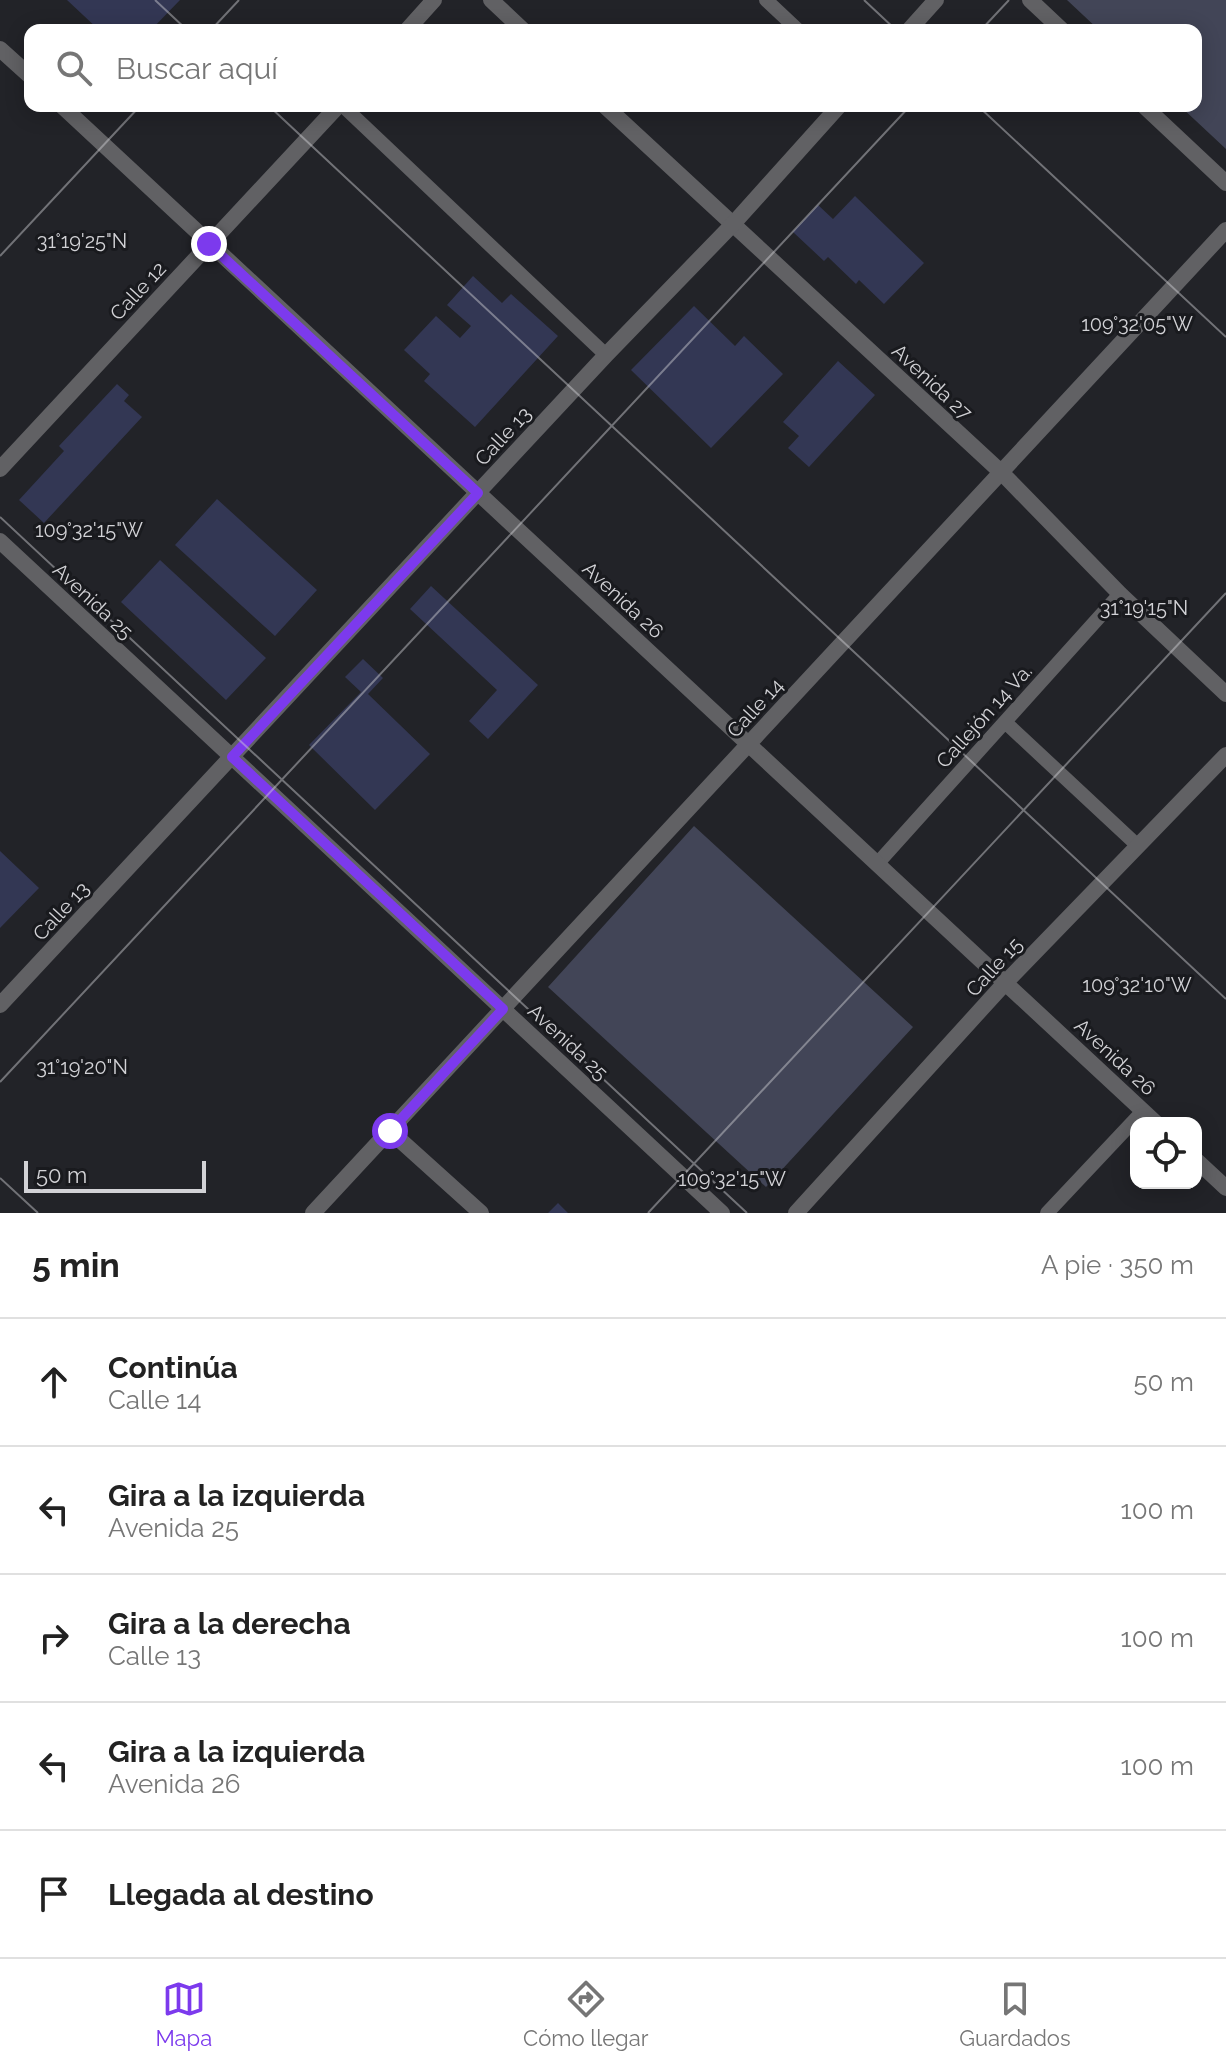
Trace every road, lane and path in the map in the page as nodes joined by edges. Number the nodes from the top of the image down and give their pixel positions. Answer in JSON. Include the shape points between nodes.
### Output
{"nodes":[{"id":1,"x":434,"y":0,"type":"edge"},
{"id":2,"x":491,"y":0,"type":"edge"},
{"id":3,"x":766,"y":0,"type":"edge"},
{"id":4,"x":936,"y":0,"type":"edge"},
{"id":5,"x":1030,"y":0,"type":"edge"},
{"id":6,"x":412,"y":24,"type":"edge"},
{"id":7,"x":517,"y":24,"type":"edge"},
{"id":8,"x":792,"y":24,"type":"edge"},
{"id":9,"x":914,"y":24,"type":"edge"},
{"id":10,"x":1056,"y":24,"type":"edge"},
{"id":11,"x":0,"y":49,"type":"edge"},
{"id":12,"x":24,"y":71,"type":"edge"},
{"id":13,"x":68,"y":112,"type":"edge"},
{"id":14,"x":334,"y":112,"type":"edge"},
{"id":15,"x":346,"y":112,"type":"edge"},
{"id":16,"x":612,"y":112,"type":"edge"},
{"id":17,"x":834,"y":112,"type":"edge"},
{"id":18,"x":1150,"y":112,"type":"edge"},
{"id":19,"x":1226,"y":183,"type":"edge"},
{"id":20,"x":733,"y":224,"type":"junction"},
{"id":21,"x":1226,"y":230,"type":"edge"},
{"id":22,"x":209,"y":244,"type":"junction"},
{"id":23,"x":606,"y":355,"type":"junction"},
{"id":24,"x":0,"y":469,"type":"edge"},
{"id":25,"x":1001,"y":472,"type":"junction"},
{"id":26,"x":478,"y":493,"type":"junction"},
{"id":27,"x":0,"y":541,"type":"edge"},
{"id":28,"x":1120,"y":594,"type":"junction"},
{"id":29,"x":1226,"y":694,"type":"edge"},
{"id":30,"x":1005,"y":722,"type":"junction"},
{"id":31,"x":749,"y":744,"type":"junction"},
{"id":32,"x":1226,"y":755,"type":"edge"},
{"id":33,"x":232,"y":757,"type":"junction"},
{"id":34,"x":1138,"y":846,"type":"junction"},
{"id":35,"x":877,"y":864,"type":"junction"},
{"id":36,"x":1005,"y":983,"type":"junction"},
{"id":37,"x":0,"y":1005,"type":"edge"},
{"id":38,"x":503,"y":1009,"type":"junction"},
{"id":39,"x":1143,"y":1111,"type":"junction"},
{"id":40,"x":1150,"y":1117,"type":"edge"},
{"id":41,"x":390,"y":1131,"type":"junction"},
{"id":42,"x":1202,"y":1166,"type":"edge"},
{"id":43,"x":1226,"y":1188,"type":"edge"},
{"id":44,"x":313,"y":1213,"type":"edge"},
{"id":45,"x":481,"y":1213,"type":"edge"},
{"id":46,"x":722,"y":1213,"type":"edge"},
{"id":47,"x":796,"y":1213,"type":"edge"},
{"id":48,"x":1047,"y":1213,"type":"edge"}],
"edges":[{"from":1,"to":6,"type":"street"},
{"from":2,"to":7,"type":"street"},
{"from":3,"to":8,"type":"lane"},
{"from":4,"to":9,"type":"street"},
{"from":5,"to":10,"type":"street"},
{"from":11,"to":12,"type":"street"},
{"from":13,"to":22,"type":"street","name":"Avenida 26"},
{"from":14,"to":22,"type":"street","name":"Calle 12"},
{"from":15,"to":23,"type":"lane"},
{"from":16,"to":20,"type":"street","name":"Avenida 27"},
{"from":17,"to":20,"type":"street","name":"Calle 13"},
{"from":18,"to":19,"type":"street"},
{"from":20,"to":23,"type":"street","name":"Calle 13"},
{"from":20,"to":25,"type":"street","name":"Avenida 27"},
{"from":21,"to":25,"type":"street","name":"Calle 14"},
{"from":22,"to":24,"type":"street","name":"Calle 12"},
{"from":22,"to":26,"type":"street","name":"Avenida 26"},
{"from":23,"to":26,"type":"street","name":"Calle 13"},
{"from":25,"to":28,"type":"street","name":"Avenida 27"},
{"from":25,"to":31,"type":"street","name":"Calle 14"},
{"from":26,"to":31,"type":"street","name":"Avenida 26"},
{"from":26,"to":33,"type":"street","name":"Calle 13"},
{"from":27,"to":33,"type":"street","name":"Avenida 25"},
{"from":28,"to":29,"type":"street","name":"Avenida 27"},
{"from":28,"to":30,"type":"lane","name":"Callejón 14 Va."},
{"from":30,"to":34,"type":"lane"},
{"from":30,"to":35,"type":"lane","name":"Callejón 14 Va."},
{"from":31,"to":35,"type":"street","name":"Avenida 26"},
{"from":31,"to":38,"type":"street","name":"Calle 14"},
{"from":32,"to":34,"type":"street","name":"Calle 15"},
{"from":33,"to":37,"type":"street","name":"Calle 13"},
{"from":33,"to":38,"type":"street","name":"Avenida 25"},
{"from":34,"to":36,"type":"street","name":"Calle 15"},
{"from":35,"to":36,"type":"street","name":"Avenida 26"},
{"from":36,"to":39,"type":"street","name":"Avenida 26"},
{"from":36,"to":47,"type":"street","name":"Calle 15"},
{"from":38,"to":41,"type":"street","name":"Calle 14"},
{"from":38,"to":46,"type":"street","name":"Avenida 25"},
{"from":39,"to":40,"type":"street","name":"Avenida 26"},
{"from":39,"to":48,"type":"lane"},
{"from":41,"to":44,"type":"street","name":"Calle 14"},
{"from":41,"to":45,"type":"street"},
{"from":42,"to":43,"type":"street"}]}
